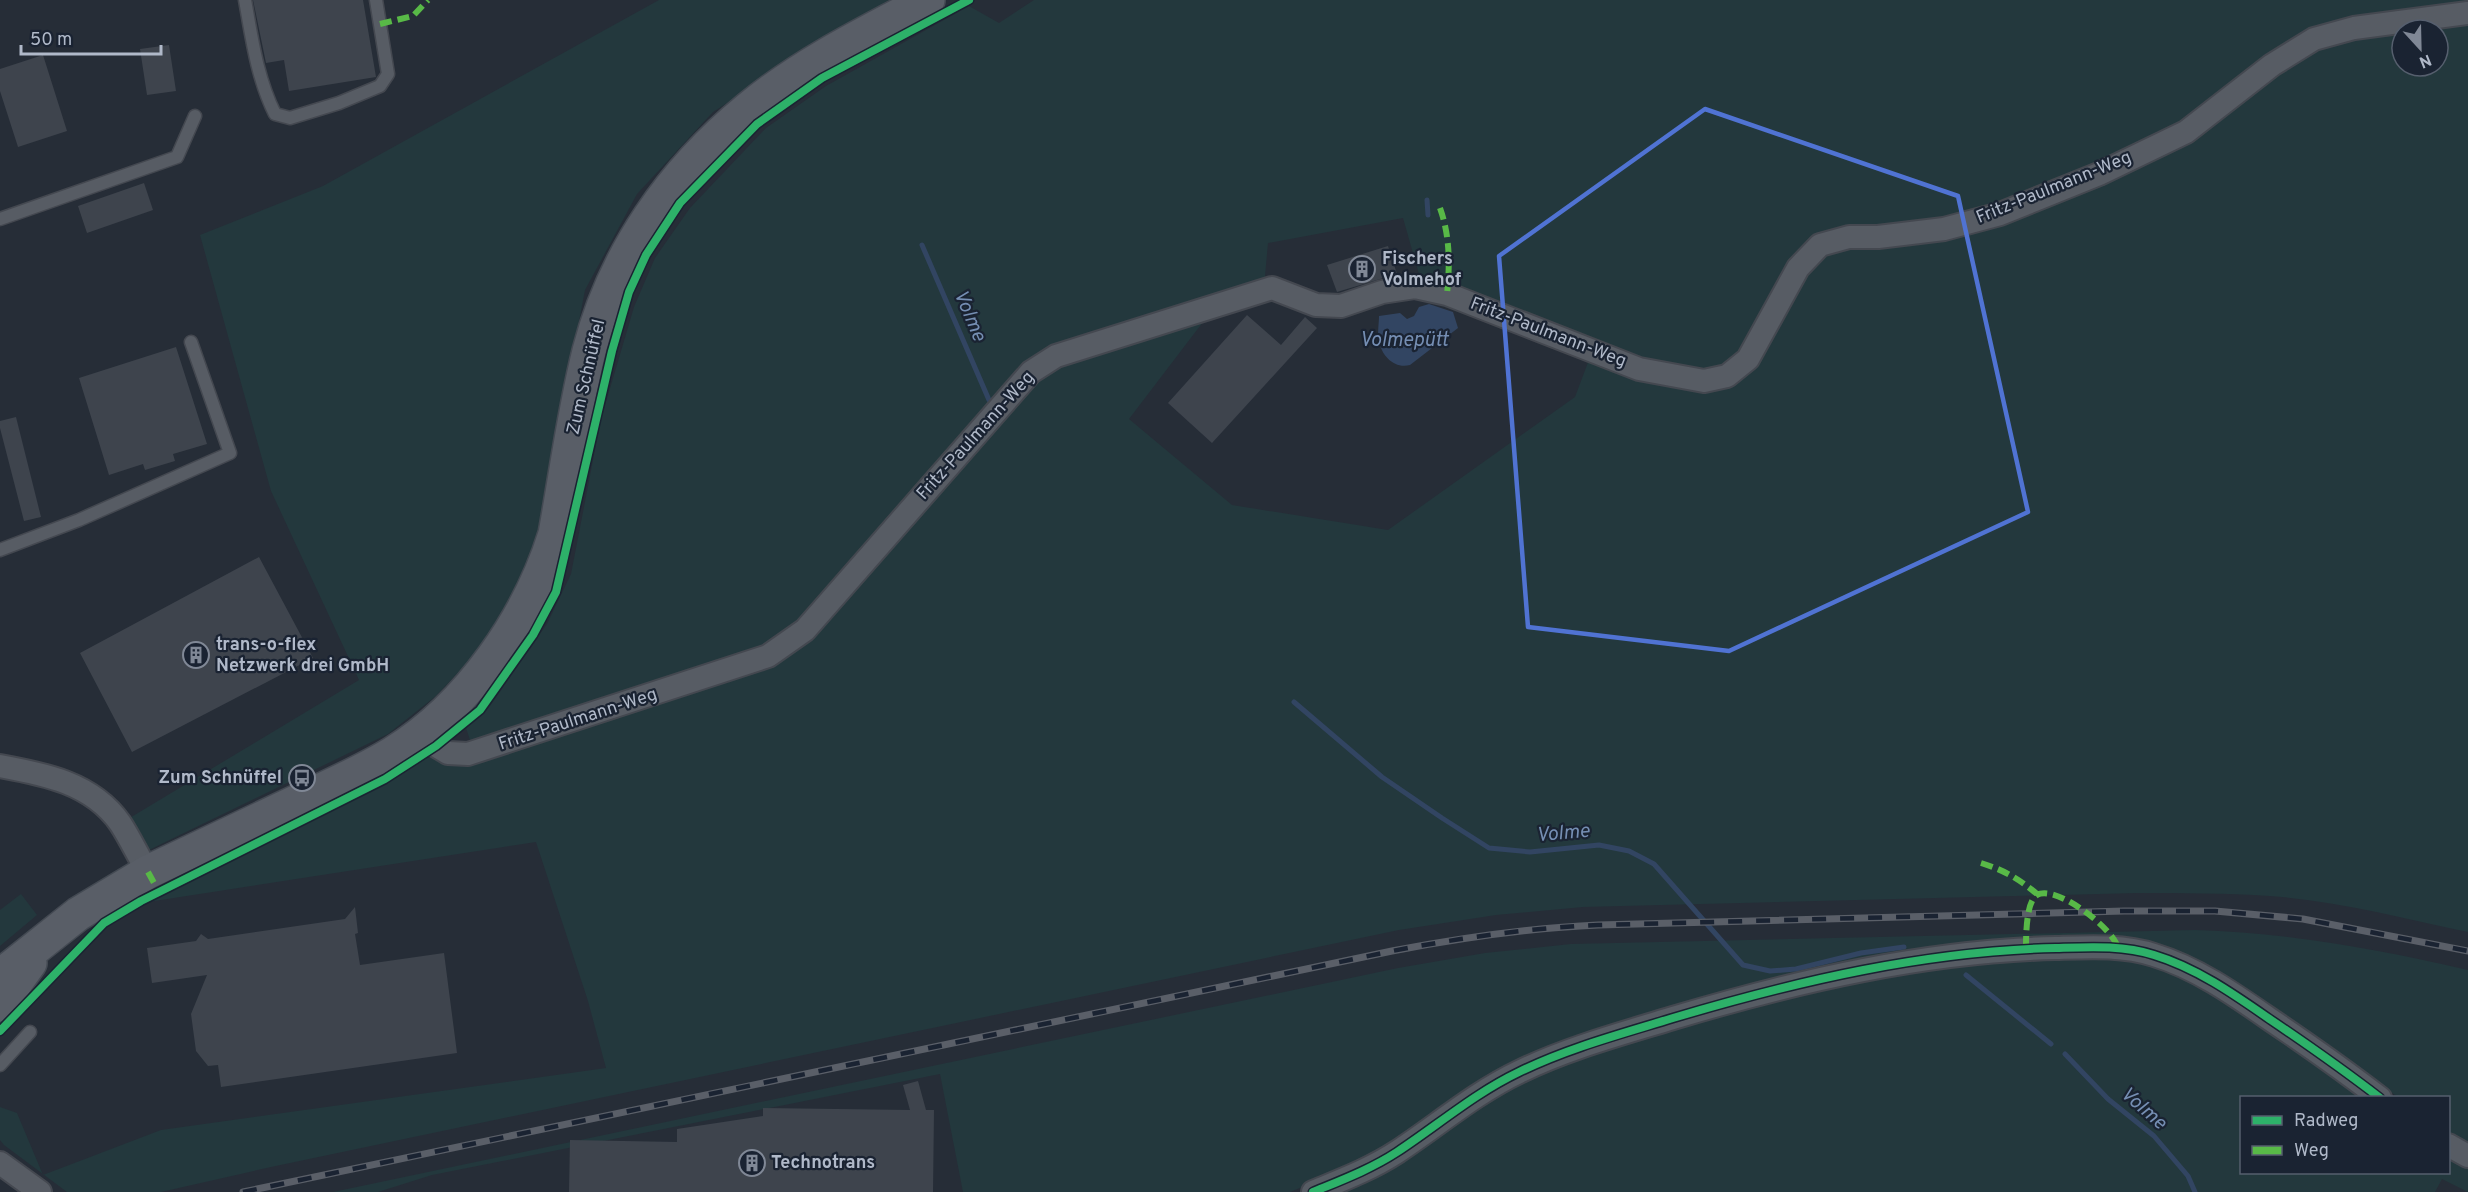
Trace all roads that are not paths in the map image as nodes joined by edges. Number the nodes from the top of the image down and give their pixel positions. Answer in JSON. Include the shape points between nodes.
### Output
{"nodes":[{"id":1,"x":245,"y":0,"type":"edge"},
{"id":2,"x":376,"y":0,"type":"edge"},
{"id":3,"x":928,"y":0,"type":"edge"},
{"id":4,"x":2468,"y":13,"type":"edge"},
{"id":5,"x":195,"y":116,"type":"dead end"},
{"id":6,"x":0,"y":219,"type":"edge"},
{"id":7,"x":191,"y":342,"type":"dead end"},
{"id":8,"x":0,"y":550,"type":"edge"},
{"id":9,"x":418,"y":735,"type":"junction"},
{"id":10,"x":0,"y":766,"type":"edge"},
{"id":11,"x":148,"y":872,"type":"junction"},
{"id":12,"x":49,"y":937,"type":"junction"},
{"id":13,"x":0,"y":976,"type":"edge"},
{"id":14,"x":0,"y":1005,"type":"edge"},
{"id":15,"x":30,"y":1032,"type":"dead end"},
{"id":16,"x":0,"y":1065,"type":"edge"},
{"id":17,"x":2377,"y":1096,"type":"edge"},
{"id":18,"x":0,"y":1163,"type":"edge"},
{"id":19,"x":37,"y":1190,"type":"edge"},
{"id":20,"x":1313,"y":1192,"type":"edge"}],
"edges":[{"from":1,"to":2,"type":"lane","via":[[256,63],[267,98],[275,114],[290,118],[380,86],[388,74]]},
{"from":3,"to":9,"type":"main road","name":"Zum Schnüffel","via":[[813,64],[749,108],[664,194],[609,292],[590,351],[555,534],[532,593],[514,628],[459,699]]},
{"from":4,"to":9,"type":"street","name":"Fritz-Paulmann-Weg","via":[[2354,28],[2314,39],[2272,65],[2187,132],[2099,174],[2000,214],[1944,229],[1849,237],[1821,244],[1798,268],[1748,358],[1727,376],[1704,381],[1639,369],[1447,294],[1415,287],[1382,292],[1341,306],[1316,305],[1272,288],[1056,356],[1031,372],[805,630],[768,656],[468,754],[448,753]]},
{"from":5,"to":6,"type":"lane","via":[[177,157]]},
{"from":7,"to":8,"type":"lane","via":[[230,453],[79,520]]},
{"from":9,"to":11,"type":"main road","name":"Zum Schnüffel","via":[[394,753],[353,774]]},
{"from":10,"to":11,"type":"street","via":[[46,776],[93,795],[119,821]]},
{"from":11,"to":12,"type":"main road","name":"Zum Schnüffel","via":[[87,908]]},
{"from":12,"to":13,"type":"main road","name":"Zum Schnüffel"},
{"from":12,"to":14,"type":"main road"},
{"from":15,"to":16,"type":"lane"},
{"from":17,"to":20,"type":"street","via":[[2238,998],[2183,965],[2118,948],[2026,948],[1854,972],[1713,1006],[1593,1042],[1517,1073],[1396,1152]]},
{"from":18,"to":19,"type":"street"}]}
